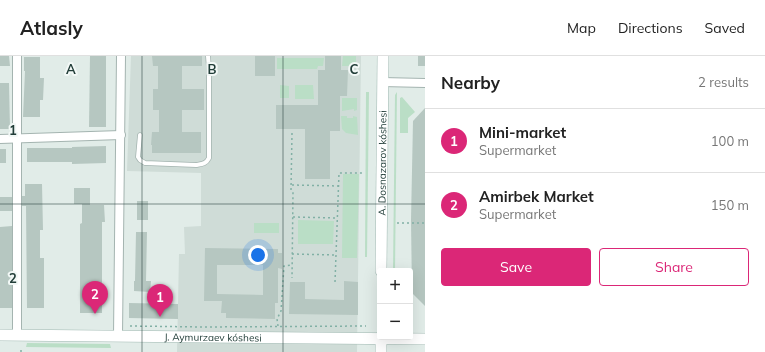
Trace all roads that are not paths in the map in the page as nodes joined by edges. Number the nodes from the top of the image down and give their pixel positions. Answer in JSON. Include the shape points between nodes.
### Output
{"nodes":[{"id":1,"x":17,"y":56,"type":"edge"},
{"id":2,"x":121,"y":56,"type":"edge"},
{"id":3,"x":208,"y":56,"type":"edge"},
{"id":4,"x":383,"y":56,"type":"edge"},
{"id":5,"x":382,"y":82,"type":"junction"},
{"id":6,"x":425,"y":83,"type":"edge"},
{"id":7,"x":121,"y":135,"type":"junction"},
{"id":8,"x":140,"y":135,"type":"dead end"},
{"id":9,"x":17,"y":138,"type":"junction"},
{"id":10,"x":0,"y":139,"type":"edge"},
{"id":11,"x":381,"y":268,"type":"edge"},
{"id":12,"x":0,"y":335,"type":"edge"},
{"id":13,"x":17,"y":335,"type":"junction"},
{"id":14,"x":118,"y":336,"type":"junction"},
{"id":15,"x":377,"y":338,"type":"edge"},
{"id":16,"x":413,"y":339,"type":"edge"},
{"id":17,"x":425,"y":339,"type":"edge"},
{"id":18,"x":381,"y":340,"type":"edge"},
{"id":19,"x":381,"y":352,"type":"edge"}],
"edges":[{"from":1,"to":9,"type":"street"},
{"from":2,"to":7,"type":"street"},
{"from":3,"to":8,"type":"lane","via":[[208,162],[144,163],[138,157]]},
{"from":4,"to":5,"type":"street","name":"A. Dosnazarov kóshesi"},
{"from":5,"to":6,"type":"street"},
{"from":5,"to":11,"type":"street","name":"A. Dosnazarov kóshesi"},
{"from":7,"to":9,"type":"street"},
{"from":7,"to":14,"type":"street"},
{"from":9,"to":10,"type":"street"},
{"from":9,"to":13,"type":"street"},
{"from":12,"to":13,"type":"street","name":"J. Aymurzaev kóshesi"},
{"from":13,"to":14,"type":"street","name":"J. Aymurzaev kóshesi"},
{"from":14,"to":15,"type":"street","name":"J. Aymurzaev kóshesi"},
{"from":16,"to":17,"type":"street","name":"J. Aymurzaev kóshesi"},
{"from":18,"to":19,"type":"street"}]}
